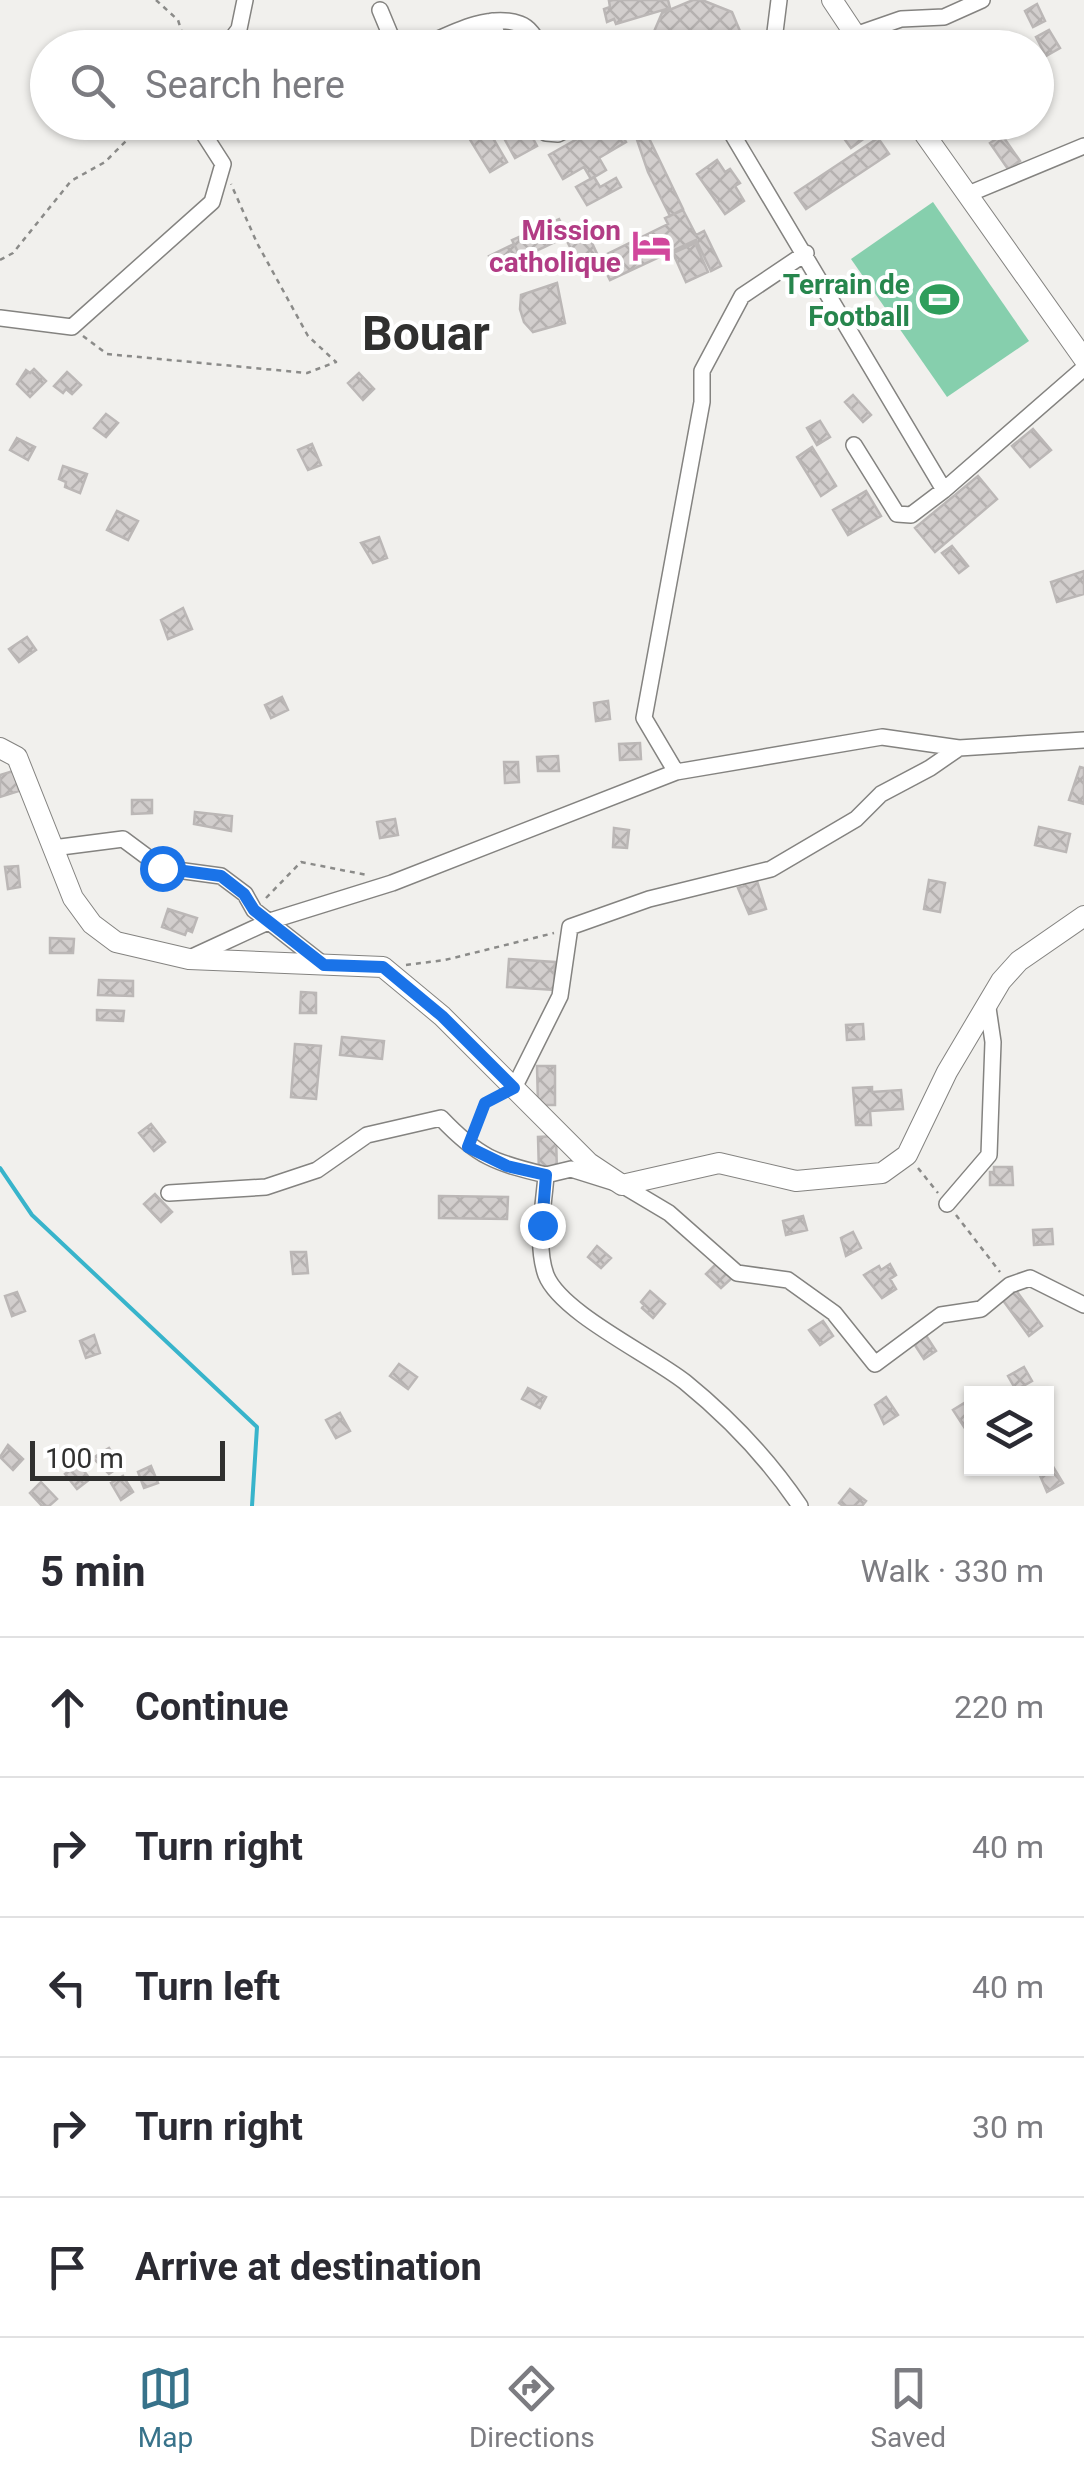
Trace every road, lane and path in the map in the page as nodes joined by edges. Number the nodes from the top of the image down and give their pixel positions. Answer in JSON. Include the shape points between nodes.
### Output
{"nodes":[{"id":1,"x":156,"y":0,"type":"edge"},
{"id":2,"x":245,"y":0,"type":"edge"},
{"id":3,"x":779,"y":0,"type":"edge"},
{"id":4,"x":832,"y":0,"type":"edge"},
{"id":5,"x":982,"y":0,"type":"edge"},
{"id":6,"x":380,"y":10,"type":"dead end"},
{"id":7,"x":492,"y":21,"type":"junction"},
{"id":8,"x":181,"y":30,"type":"edge"},
{"id":9,"x":238,"y":30,"type":"edge"},
{"id":10,"x":388,"y":30,"type":"edge"},
{"id":11,"x":476,"y":30,"type":"edge"},
{"id":12,"x":495,"y":30,"type":"edge"},
{"id":13,"x":531,"y":30,"type":"edge"},
{"id":14,"x":775,"y":30,"type":"edge"},
{"id":15,"x":852,"y":30,"type":"edge"},
{"id":16,"x":880,"y":30,"type":"edge"},
{"id":17,"x":127,"y":140,"type":"edge"},
{"id":18,"x":208,"y":140,"type":"edge"},
{"id":19,"x":736,"y":140,"type":"edge"},
{"id":20,"x":928,"y":140,"type":"edge"},
{"id":21,"x":1084,"y":146,"type":"edge"},
{"id":22,"x":223,"y":164,"type":"junction"},
{"id":23,"x":966,"y":195,"type":"junction"},
{"id":24,"x":806,"y":253,"type":"junction"},
{"id":25,"x":0,"y":260,"type":"edge"},
{"id":26,"x":0,"y":318,"type":"edge"},
{"id":27,"x":72,"y":328,"type":"junction"},
{"id":28,"x":1084,"y":359,"type":"edge"},
{"id":29,"x":1084,"y":368,"type":"edge"},
{"id":30,"x":854,"y":444,"type":"dead end"},
{"id":31,"x":944,"y":490,"type":"junction"},
{"id":32,"x":1084,"y":740,"type":"edge"},
{"id":33,"x":0,"y":748,"type":"edge"},
{"id":34,"x":959,"y":748,"type":"junction"},
{"id":35,"x":676,"y":772,"type":"junction"},
{"id":36,"x":53,"y":848,"type":"junction"},
{"id":37,"x":392,"y":883,"type":"junction"},
{"id":38,"x":254,"y":910,"type":"junction"},
{"id":39,"x":1084,"y":916,"type":"edge"},
{"id":40,"x":270,"y":922,"type":"junction"},
{"id":41,"x":570,"y":928,"type":"junction"},
{"id":42,"x":189,"y":959,"type":"junction"},
{"id":43,"x":324,"y":965,"type":"junction"},
{"id":44,"x":383,"y":967,"type":"junction"},
{"id":45,"x":988,"y":1008,"type":"junction"},
{"id":46,"x":514,"y":1088,"type":"junction"},
{"id":47,"x":468,"y":1147,"type":"junction"},
{"id":48,"x":907,"y":1155,"type":"junction"},
{"id":49,"x":546,"y":1175,"type":"junction"},
{"id":50,"x":622,"y":1185,"type":"junction"},
{"id":51,"x":169,"y":1193,"type":"dead end"},
{"id":52,"x":947,"y":1204,"type":"junction"},
{"id":53,"x":1010,"y":1285,"type":"junction"},
{"id":54,"x":1084,"y":1305,"type":"edge"},
{"id":55,"x":800,"y":1506,"type":"edge"}],
"edges":[{"from":1,"to":8,"type":"path"},
{"from":2,"to":9,"type":"street"},
{"from":3,"to":14,"type":"street"},
{"from":4,"to":15,"type":"street"},
{"from":5,"to":16,"type":"street","via":[[944,17],[902,19]]},
{"from":6,"to":10,"type":"street"},
{"from":7,"to":11,"type":"street"},
{"from":7,"to":12,"type":"street"},
{"from":7,"to":13,"type":"street"},
{"from":17,"to":25,"type":"path","via":[[72,182]]},
{"from":18,"to":22,"type":"street"},
{"from":19,"to":24,"type":"street"},
{"from":20,"to":23,"type":"street"},
{"from":21,"to":23,"type":"street"},
{"from":22,"to":27,"type":"street","via":[[212,202]]},
{"from":22,"to":27,"type":"path","via":[[308,336],[336,362],[307,373],[107,354]]},
{"from":23,"to":28,"type":"street"},
{"from":24,"to":31,"type":"street"},
{"from":24,"to":35,"type":"street","via":[[742,296],[702,371],[702,402],[644,718]]},
{"from":26,"to":27,"type":"street"},
{"from":29,"to":31,"type":"street"},
{"from":30,"to":31,"type":"street","via":[[897,514],[911,515]]},
{"from":32,"to":34,"type":"street"},
{"from":33,"to":36,"type":"street","via":[[18,757]]},
{"from":34,"to":35,"type":"street","via":[[882,736]]},
{"from":34,"to":41,"type":"street","via":[[771,869],[649,899]]},
{"from":35,"to":37,"type":"street"},
{"from":36,"to":38,"type":"street","via":[[122,839],[162,868],[221,876]]},
{"from":36,"to":42,"type":"street","via":[[73,898],[92,924],[116,942]]},
{"from":37,"to":38,"type":"path","via":[[301,862]]},
{"from":37,"to":40,"type":"street"},
{"from":38,"to":40,"type":"street"},
{"from":39,"to":45,"type":"street","via":[[1020,961]]},
{"from":40,"to":42,"type":"street"},
{"from":40,"to":43,"type":"street"},
{"from":41,"to":44,"type":"path","via":[[445,960]]},
{"from":41,"to":46,"type":"street","via":[[560,996]]},
{"from":42,"to":43,"type":"street"},
{"from":43,"to":44,"type":"street"},
{"from":44,"to":46,"type":"street"},
{"from":45,"to":48,"type":"street","via":[[947,1072]]},
{"from":45,"to":52,"type":"street","via":[[989,1154]]},
{"from":46,"to":47,"type":"path","via":[[485,1103]]},
{"from":46,"to":50,"type":"street"},
{"from":47,"to":49,"type":"street"},
{"from":47,"to":51,"type":"street","via":[[441,1118],[367,1135],[317,1170],[266,1187]]},
{"from":48,"to":50,"type":"street","via":[[882,1173],[796,1180],[719,1162]]},
{"from":48,"to":52,"type":"path"},
{"from":49,"to":50,"type":"street","via":[[570,1169]]},
{"from":49,"to":55,"type":"street","via":[[541,1255],[564,1301],[718,1411]]},
{"from":50,"to":53,"type":"street","via":[[669,1213],[736,1273],[788,1280],[834,1313],[875,1364],[941,1315],[981,1309]]},
{"from":52,"to":53,"type":"path"},
{"from":53,"to":54,"type":"street","via":[[1030,1278]]}]}
